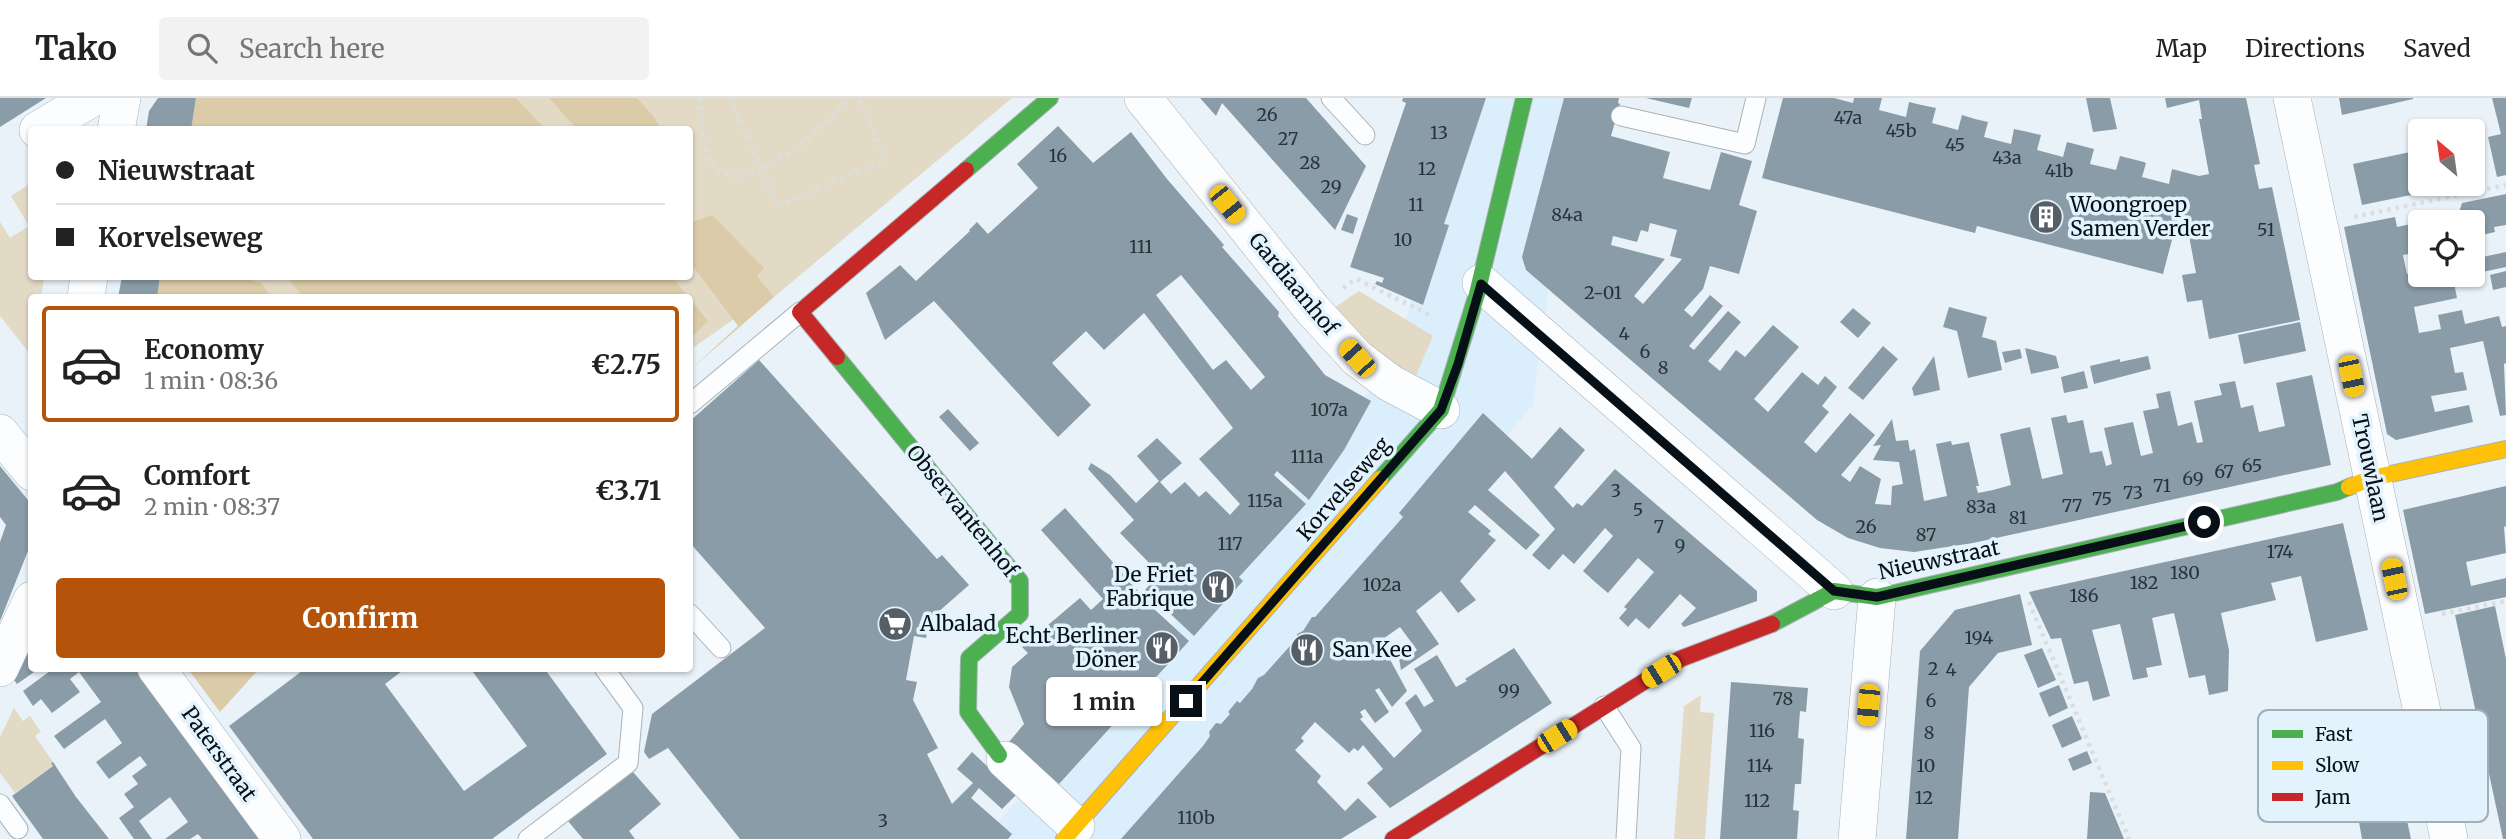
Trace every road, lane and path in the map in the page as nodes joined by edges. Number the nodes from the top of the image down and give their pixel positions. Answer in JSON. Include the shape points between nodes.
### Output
{"nodes":[{"id":1,"x":92,"y":98,"type":"edge"},
{"id":2,"x":122,"y":98,"type":"edge"},
{"id":3,"x":700,"y":98,"type":"edge"},
{"id":4,"x":733,"y":98,"type":"edge"},
{"id":5,"x":851,"y":98,"type":"edge"},
{"id":6,"x":859,"y":98,"type":"edge"},
{"id":7,"x":1050,"y":98,"type":"edge"},
{"id":8,"x":1143,"y":98,"type":"edge"},
{"id":9,"x":1331,"y":98,"type":"edge"},
{"id":10,"x":1524,"y":98,"type":"edge"},
{"id":11,"x":1756,"y":98,"type":"edge"},
{"id":12,"x":2292,"y":98,"type":"edge"},
{"id":13,"x":1621,"y":116,"type":"dead end"},
{"id":14,"x":44,"y":126,"type":"edge"},
{"id":15,"x":117,"y":126,"type":"edge"},
{"id":16,"x":1366,"y":135,"type":"dead end"},
{"id":17,"x":762,"y":170,"type":"junction"},
{"id":18,"x":2506,"y":185,"type":"edge"},
{"id":19,"x":2319,"y":224,"type":"junction"},
{"id":20,"x":1481,"y":284,"type":"junction"},
{"id":21,"x":1312,"y":309,"type":"junction"},
{"id":22,"x":800,"y":312,"type":"junction"},
{"id":23,"x":1467,"y":334,"type":"junction"},
{"id":24,"x":693,"y":401,"type":"edge"},
{"id":25,"x":1441,"y":410,"type":"junction"},
{"id":26,"x":0,"y":433,"type":"edge"},
{"id":27,"x":2506,"y":449,"type":"edge"},
{"id":28,"x":28,"y":467,"type":"edge"},
{"id":29,"x":2372,"y":478,"type":"junction"},
{"id":30,"x":2017,"y":565,"type":"junction"},
{"id":31,"x":1834,"y":591,"type":"junction"},
{"id":32,"x":1877,"y":597,"type":"junction"},
{"id":33,"x":2506,"y":601,"type":"edge"},
{"id":34,"x":28,"y":608,"type":"edge"},
{"id":35,"x":693,"y":617,"type":"edge"},
{"id":36,"x":2403,"y":622,"type":"junction"},
{"id":37,"x":721,"y":648,"type":"dead end"},
{"id":38,"x":0,"y":668,"type":"edge"},
{"id":39,"x":159,"y":672,"type":"edge"},
{"id":40,"x":607,"y":672,"type":"edge"},
{"id":41,"x":1604,"y":706,"type":"junction"},
{"id":42,"x":2422,"y":710,"type":"edge"},
{"id":43,"x":1002,"y":757,"type":"joint"},
{"id":44,"x":0,"y":804,"type":"edge"},
{"id":45,"x":18,"y":829,"type":"dead end"},
{"id":46,"x":1070,"y":832,"type":"edge"},
{"id":47,"x":282,"y":839,"type":"edge"},
{"id":48,"x":528,"y":839,"type":"edge"},
{"id":49,"x":1393,"y":839,"type":"edge"},
{"id":50,"x":1626,"y":839,"type":"edge"},
{"id":51,"x":1857,"y":839,"type":"edge"},
{"id":52,"x":2129,"y":839,"type":"edge"}],
"edges":[{"from":1,"to":14,"type":"street"},
{"from":2,"to":15,"type":"street"},
{"from":3,"to":17,"type":"path","via":[[707,158],[716,170],[735,177]]},
{"from":4,"to":17,"type":"path"},
{"from":5,"to":17,"type":"path","via":[[806,141]]},
{"from":6,"to":17,"type":"path","via":[[885,159],[778,206]]},
{"from":7,"to":22,"type":"street"},
{"from":8,"to":21,"type":"street","name":"Gardiaanhof"},
{"from":9,"to":16,"type":"lane"},
{"from":10,"to":20,"type":"street","name":"Korvelseweg"},
{"from":11,"to":13,"type":"lane","via":[[1745,144]]},
{"from":12,"to":19,"type":"street","name":"Trouwlaan"},
{"from":18,"to":19,"type":"path"},
{"from":19,"to":29,"type":"street","name":"Trouwlaan"},
{"from":20,"to":23,"type":"street","name":"Korvelseweg"},
{"from":20,"to":31,"type":"street"},
{"from":21,"to":23,"type":"path","via":[[1356,279]]},
{"from":21,"to":25,"type":"street","name":"Gardiaanhof","via":[[1357,358],[1390,383]]},
{"from":22,"to":24,"type":"lane"},
{"from":22,"to":43,"type":"street","name":"Observantenhof","via":[[1020,581],[1020,614],[969,658],[968,712]]},
{"from":23,"to":25,"type":"street","name":"Korvelseweg"},
{"from":25,"to":46,"type":"street","name":"Korvelseweg"},
{"from":26,"to":28,"type":"street"},
{"from":27,"to":29,"type":"street","name":"Nieuwstraat"},
{"from":29,"to":30,"type":"street","name":"Nieuwstraat","via":[[2337,492]]},
{"from":29,"to":36,"type":"street","name":"Trouwlaan"},
{"from":30,"to":32,"type":"street","name":"Nieuwstraat"},
{"from":30,"to":52,"type":"path"},
{"from":31,"to":32,"type":"street","name":"Nieuwstraat"},
{"from":31,"to":41,"type":"street","via":[[1762,629],[1680,659]]},
{"from":32,"to":51,"type":"street"},
{"from":33,"to":36,"type":"path"},
{"from":34,"to":38,"type":"street"},
{"from":35,"to":37,"type":"lane"},
{"from":36,"to":42,"type":"street","name":"Trouwlaan"},
{"from":39,"to":47,"type":"street","name":"Paterstraat"},
{"from":40,"to":48,"type":"lane","via":[[633,708],[628,763]]},
{"from":41,"to":49,"type":"street"},
{"from":41,"to":50,"type":"lane","via":[[1631,748]]},
{"from":43,"to":46,"type":"street","name":"Observantenhof"},
{"from":44,"to":45,"type":"lane"}]}
